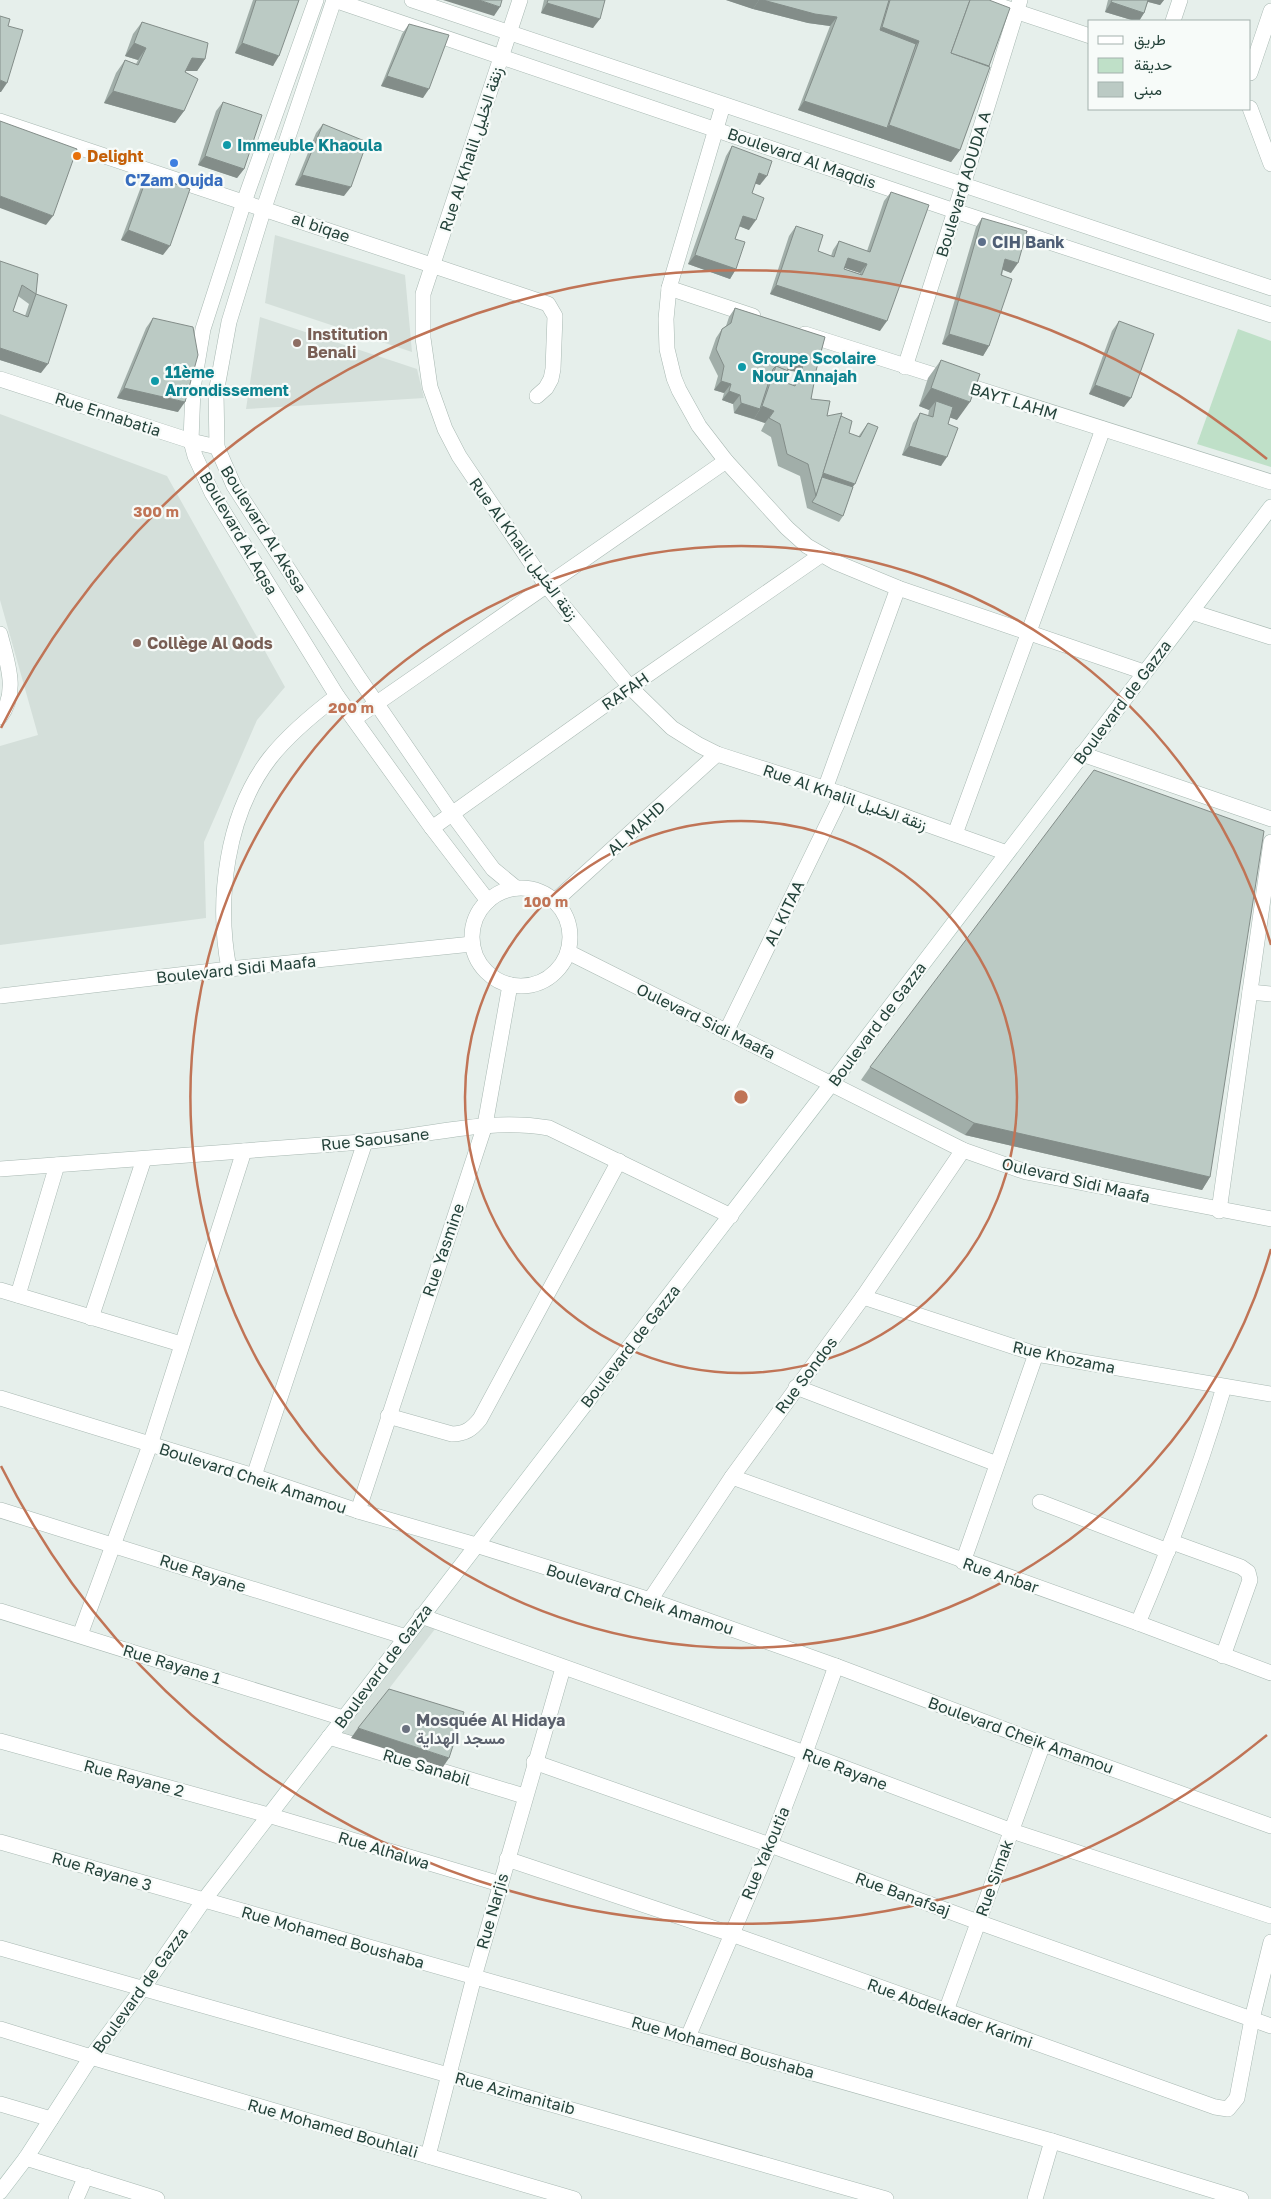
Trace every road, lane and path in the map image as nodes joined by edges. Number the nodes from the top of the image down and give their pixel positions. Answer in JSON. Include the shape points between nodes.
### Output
{"nodes":[{"id":1,"x":316,"y":0,"type":"edge"},
{"id":2,"x":334,"y":0,"type":"edge"},
{"id":3,"x":412,"y":0,"type":"edge"},
{"id":4,"x":520,"y":0,"type":"edge"},
{"id":5,"x":982,"y":0,"type":"edge"},
{"id":6,"x":1180,"y":0,"type":"edge"},
{"id":7,"x":1018,"y":6,"type":"edge"},
{"id":8,"x":1271,"y":10,"type":"edge"},
{"id":9,"x":1173,"y":20,"type":"edge"},
{"id":10,"x":509,"y":33,"type":"junction"},
{"id":11,"x":1088,"y":35,"type":"edge"},
{"id":12,"x":501,"y":57,"type":"junction"},
{"id":13,"x":1251,"y":70,"type":"edge"},
{"id":14,"x":723,"y":105,"type":"junction"},
{"id":15,"x":1251,"y":110,"type":"edge"},
{"id":16,"x":0,"y":121,"type":"edge"},
{"id":17,"x":716,"y":129,"type":"junction"},
{"id":18,"x":1271,"y":164,"type":"edge"},
{"id":19,"x":963,"y":185,"type":"junction"},
{"id":20,"x":244,"y":202,"type":"junction"},
{"id":21,"x":264,"y":208,"type":"junction"},
{"id":22,"x":955,"y":211,"type":"junction"},
{"id":23,"x":432,"y":265,"type":"junction"},
{"id":24,"x":669,"y":288,"type":"junction"},
{"id":25,"x":1271,"y":288,"type":"edge"},
{"id":26,"x":1271,"y":314,"type":"edge"},
{"id":27,"x":763,"y":320,"type":"edge"},
{"id":28,"x":791,"y":329,"type":"edge"},
{"id":29,"x":904,"y":367,"type":"junction"},
{"id":30,"x":0,"y":379,"type":"edge"},
{"id":31,"x":537,"y":396,"type":"dead end"},
{"id":32,"x":1103,"y":429,"type":"junction"},
{"id":33,"x":191,"y":441,"type":"junction"},
{"id":34,"x":217,"y":446,"type":"junction"},
{"id":35,"x":726,"y":461,"type":"junction"},
{"id":36,"x":1271,"y":482,"type":"edge"},
{"id":37,"x":1271,"y":507,"type":"edge"},
{"id":38,"x":821,"y":555,"type":"junction"},
{"id":39,"x":546,"y":585,"type":"junction"},
{"id":40,"x":898,"y":588,"type":"junction"},
{"id":41,"x":1192,"y":612,"type":"junction"},
{"id":42,"x":1028,"y":632,"type":"junction"},
{"id":43,"x":0,"y":634,"type":"edge"},
{"id":44,"x":1271,"y":637,"type":"edge"},
{"id":45,"x":1144,"y":672,"type":"junction"},
{"id":46,"x":630,"y":687,"type":"junction"},
{"id":47,"x":337,"y":696,"type":"junction"},
{"id":48,"x":377,"y":704,"type":"junction"},
{"id":49,"x":0,"y":717,"type":"edge"},
{"id":50,"x":354,"y":719,"type":"junction"},
{"id":51,"x":717,"y":754,"type":"junction"},
{"id":52,"x":1082,"y":754,"type":"junction"},
{"id":53,"x":825,"y":789,"type":"junction"},
{"id":54,"x":842,"y":794,"type":"junction"},
{"id":55,"x":453,"y":815,"type":"junction"},
{"id":56,"x":1271,"y":819,"type":"edge"},
{"id":57,"x":432,"y":828,"type":"junction"},
{"id":58,"x":955,"y":834,"type":"junction"},
{"id":59,"x":1271,"y":842,"type":"edge"},
{"id":60,"x":1007,"y":853,"type":"junction"},
{"id":61,"x":516,"y":888,"type":"junction"},
{"id":62,"x":488,"y":901,"type":"junction"},
{"id":63,"x":555,"y":902,"type":"junction"},
{"id":64,"x":472,"y":944,"type":"junction"},
{"id":65,"x":568,"y":952,"type":"junction"},
{"id":66,"x":229,"y":969,"type":"junction"},
{"id":67,"x":510,"y":985,"type":"junction"},
{"id":68,"x":1250,"y":992,"type":"junction"},
{"id":69,"x":1271,"y":994,"type":"edge"},
{"id":70,"x":0,"y":996,"type":"edge"},
{"id":71,"x":726,"y":1032,"type":"junction"},
{"id":72,"x":832,"y":1083,"type":"junction"},
{"id":73,"x":485,"y":1125,"type":"junction"},
{"id":74,"x":364,"y":1142,"type":"junction"},
{"id":75,"x":962,"y":1150,"type":"junction"},
{"id":76,"x":244,"y":1151,"type":"junction"},
{"id":77,"x":144,"y":1159,"type":"junction"},
{"id":78,"x":619,"y":1161,"type":"junction"},
{"id":79,"x":57,"y":1165,"type":"junction"},
{"id":80,"x":0,"y":1169,"type":"edge"},
{"id":81,"x":1219,"y":1211,"type":"junction"},
{"id":82,"x":731,"y":1216,"type":"junction"},
{"id":83,"x":1271,"y":1219,"type":"edge"},
{"id":84,"x":0,"y":1290,"type":"edge"},
{"id":85,"x":18,"y":1295,"type":"junction"},
{"id":86,"x":863,"y":1297,"type":"junction"},
{"id":87,"x":91,"y":1318,"type":"junction"},
{"id":88,"x":181,"y":1344,"type":"junction"},
{"id":89,"x":1036,"y":1354,"type":"junction"},
{"id":90,"x":796,"y":1387,"type":"junction"},
{"id":91,"x":1224,"y":1387,"type":"junction"},
{"id":92,"x":1271,"y":1394,"type":"edge"},
{"id":93,"x":0,"y":1398,"type":"edge"},
{"id":94,"x":388,"y":1416,"type":"junction"},
{"id":95,"x":150,"y":1445,"type":"junction"},
{"id":96,"x":997,"y":1464,"type":"junction"},
{"id":97,"x":254,"y":1476,"type":"junction"},
{"id":98,"x":732,"y":1477,"type":"junction"},
{"id":99,"x":1040,"y":1502,"type":"dead end"},
{"id":100,"x":0,"y":1510,"type":"edge"},
{"id":101,"x":358,"y":1511,"type":"junction"},
{"id":102,"x":114,"y":1544,"type":"junction"},
{"id":103,"x":476,"y":1545,"type":"junction"},
{"id":104,"x":1170,"y":1546,"type":"junction"},
{"id":105,"x":963,"y":1562,"type":"junction"},
{"id":106,"x":650,"y":1600,"type":"junction"},
{"id":107,"x":0,"y":1611,"type":"edge"},
{"id":108,"x":421,"y":1616,"type":"junction"},
{"id":109,"x":1138,"y":1623,"type":"junction"},
{"id":110,"x":80,"y":1635,"type":"junction"},
{"id":111,"x":406,"y":1637,"type":"junction"},
{"id":112,"x":1223,"y":1656,"type":"junction"},
{"id":113,"x":836,"y":1666,"type":"junction"},
{"id":114,"x":562,"y":1668,"type":"junction"},
{"id":115,"x":1271,"y":1673,"type":"edge"},
{"id":116,"x":343,"y":1718,"type":"junction"},
{"id":117,"x":329,"y":1737,"type":"junction"},
{"id":118,"x":0,"y":1741,"type":"edge"},
{"id":119,"x":1043,"y":1744,"type":"junction"},
{"id":120,"x":805,"y":1754,"type":"junction"},
{"id":121,"x":534,"y":1762,"type":"junction"},
{"id":122,"x":524,"y":1796,"type":"junction"},
{"id":123,"x":268,"y":1815,"type":"junction"},
{"id":124,"x":1271,"y":1826,"type":"edge"},
{"id":125,"x":1012,"y":1831,"type":"junction"},
{"id":126,"x":0,"y":1842,"type":"edge"},
{"id":127,"x":770,"y":1844,"type":"junction"},
{"id":128,"x":507,"y":1859,"type":"junction"},
{"id":129,"x":500,"y":1884,"type":"junction"},
{"id":130,"x":204,"y":1900,"type":"junction"},
{"id":131,"x":1271,"y":1916,"type":"edge"},
{"id":132,"x":978,"y":1922,"type":"junction"},
{"id":133,"x":731,"y":1934,"type":"junction"},
{"id":134,"x":1271,"y":1942,"type":"edge"},
{"id":135,"x":0,"y":1948,"type":"edge"},
{"id":136,"x":474,"y":1977,"type":"junction"},
{"id":137,"x":142,"y":1988,"type":"junction"},
{"id":138,"x":946,"y":2012,"type":"junction"},
{"id":139,"x":1252,"y":2019,"type":"junction"},
{"id":140,"x":1271,"y":2026,"type":"edge"},
{"id":141,"x":0,"y":2029,"type":"edge"},
{"id":142,"x":688,"y":2037,"type":"junction"},
{"id":143,"x":91,"y":2057,"type":"junction"},
{"id":144,"x":449,"y":2075,"type":"junction"},
{"id":145,"x":0,"y":2104,"type":"edge"},
{"id":146,"x":51,"y":2119,"type":"junction"},
{"id":147,"x":1052,"y":2141,"type":"junction"},
{"id":148,"x":428,"y":2156,"type":"junction"},
{"id":149,"x":26,"y":2158,"type":"junction"},
{"id":150,"x":86,"y":2176,"type":"junction"},
{"id":151,"x":3,"y":2183,"type":"edge"},
{"id":152,"x":76,"y":2199,"type":"edge"},
{"id":153,"x":157,"y":2199,"type":"edge"},
{"id":154,"x":574,"y":2199,"type":"edge"},
{"id":155,"x":886,"y":2199,"type":"edge"},
{"id":156,"x":1036,"y":2199,"type":"edge"},
{"id":157,"x":1241,"y":2199,"type":"edge"}],
"edges":[{"from":1,"to":20,"type":"street","name":"Boulevard Al Aqsa"},
{"from":2,"to":12,"type":"street","name":"Boulevard Al Maqdis"},
{"from":2,"to":21,"type":"street","name":"Boulevard Al Akssa"},
{"from":3,"to":10,"type":"street","name":"Boulevard Al Maqdis"},
{"from":4,"to":10,"type":"street","name":"Rue Al Khalil زنقة الخليل"},
{"from":5,"to":7,"type":"street"},
{"from":6,"to":9,"type":"street"},
{"from":7,"to":11,"type":"street"},
{"from":7,"to":19,"type":"street","name":"Boulevard AOUDA A"},
{"from":8,"to":13,"type":"street"},
{"from":10,"to":12,"type":"street","name":"Rue Al Khalil زنقة الخليل"},
{"from":10,"to":14,"type":"street","name":"Boulevard Al Maqdis"},
{"from":12,"to":17,"type":"street","name":"Boulevard Al Maqdis"},
{"from":12,"to":23,"type":"street","name":"Rue Al Khalil زنقة الخليل"},
{"from":14,"to":17,"type":"street"},
{"from":14,"to":19,"type":"street","name":"Boulevard Al Maqdis"},
{"from":15,"to":18,"type":"street"},
{"from":16,"to":20,"type":"street","name":"al biqae"},
{"from":17,"to":22,"type":"street","name":"Boulevard Al Maqdis"},
{"from":17,"to":24,"type":"street"},
{"from":19,"to":22,"type":"street","name":"Boulevard AOUDA A"},
{"from":19,"to":25,"type":"street","name":"Boulevard Al Maqdis"},
{"from":20,"to":21,"type":"street","name":"al biqae"},
{"from":20,"to":33,"type":"street","name":"Boulevard Al Aqsa","via":[[202,336],[193,388]]},
{"from":21,"to":23,"type":"street","name":"al biqae"},
{"from":21,"to":34,"type":"street","name":"Boulevard Al Akssa","via":[[223,352],[216,393]]},
{"from":22,"to":26,"type":"street","name":"Boulevard Al Maqdis"},
{"from":22,"to":29,"type":"street","name":"Boulevard AOUDA A"},
{"from":23,"to":31,"type":"street","name":"al biqae","via":[[540,300],[553,309],[552,374],[546,388]]},
{"from":23,"to":39,"type":"street","name":"Rue Al Khalil زنقة الخليل","via":[[423,294],[422,338],[436,406],[459,456]]},
{"from":24,"to":27,"type":"street"},
{"from":24,"to":35,"type":"street","via":[[667,349],[674,378],[699,426]]},
{"from":28,"to":29,"type":"street","name":"BAYT LAHM"},
{"from":29,"to":32,"type":"street","name":"BAYT LAHM"},
{"from":30,"to":33,"type":"street","name":"Rue Ennabatia"},
{"from":32,"to":36,"type":"street","name":"BAYT LAHM"},
{"from":32,"to":42,"type":"street"},
{"from":33,"to":34,"type":"street","name":"Rue Ennabatia"},
{"from":33,"to":47,"type":"street","name":"Boulevard Al Aqsa","via":[[212,492]]},
{"from":34,"to":48,"type":"street","name":"Boulevard Al Akssa","via":[[234,486]]},
{"from":35,"to":38,"type":"street","via":[[787,528]]},
{"from":35,"to":39,"type":"street"},
{"from":37,"to":41,"type":"street","name":"Boulevard de Gazza"},
{"from":38,"to":40,"type":"street"},
{"from":38,"to":46,"type":"street","name":"RAFAH"},
{"from":39,"to":46,"type":"street","name":"Rue Al Khalil زنقة الخليل"},
{"from":39,"to":48,"type":"street"},
{"from":40,"to":42,"type":"street"},
{"from":40,"to":53,"type":"street"},
{"from":41,"to":44,"type":"street"},
{"from":41,"to":45,"type":"street","name":"Boulevard de Gazza"},
{"from":42,"to":45,"type":"street"},
{"from":42,"to":58,"type":"street"},
{"from":43,"to":49,"type":"street","via":[[11,682],[10,696]]},
{"from":45,"to":52,"type":"street","name":"Boulevard de Gazza"},
{"from":46,"to":51,"type":"street","name":"Rue Al Khalil زنقة الخليل","via":[[672,728]]},
{"from":46,"to":55,"type":"street","name":"RAFAH"},
{"from":47,"to":50,"type":"street","name":"Boulevard Al Aqsa"},
{"from":47,"to":66,"type":"street","via":[[305,721],[275,753],[259,775],[244,807],[232,843],[226,878],[224,931]]},
{"from":48,"to":50,"type":"street"},
{"from":48,"to":55,"type":"street","name":"Boulevard Al Akssa"},
{"from":50,"to":57,"type":"street","name":"Boulevard Al Aqsa"},
{"from":51,"to":53,"type":"street","name":"Rue Al Khalil زنقة الخليل"},
{"from":51,"to":63,"type":"street","name":"AL MAHD"},
{"from":52,"to":56,"type":"street"},
{"from":52,"to":60,"type":"street","name":"Boulevard de Gazza"},
{"from":53,"to":54,"type":"street","name":"Rue Al Khalil زنقة الخليل"},
{"from":54,"to":58,"type":"street","name":"Rue Al Khalil زنقة الخليل"},
{"from":54,"to":71,"type":"street","name":"AL KITAA"},
{"from":55,"to":57,"type":"street","name":"RAFAH"},
{"from":55,"to":61,"type":"street","name":"Boulevard Al Akssa","via":[[493,868]]},
{"from":57,"to":62,"type":"street","name":"Boulevard Al Aqsa"},
{"from":58,"to":60,"type":"street","name":"Rue Al Khalil زنقة الخليل"},
{"from":59,"to":68,"type":"street"},
{"from":60,"to":72,"type":"street","name":"Boulevard de Gazza"},
{"from":61,"to":62,"type":"street","via":[[501,892]]},
{"from":61,"to":63,"type":"street","via":[[541,892]]},
{"from":62,"to":64,"type":"street","via":[[474,924]]},
{"from":63,"to":65,"type":"street","via":[[568,925]]},
{"from":64,"to":66,"type":"street","name":"Boulevard Sidi Maafa"},
{"from":64,"to":67,"type":"street","via":[[482,967],[494,979]]},
{"from":65,"to":67,"type":"street","via":[[562,965],[546,980],[524,986]]},
{"from":65,"to":71,"type":"street","name":"Oulevard Sidi Maafa"},
{"from":66,"to":70,"type":"street","name":"Boulevard Sidi Maafa"},
{"from":67,"to":73,"type":"street","name":"Rue Yasmine"},
{"from":68,"to":69,"type":"street"},
{"from":68,"to":81,"type":"street"},
{"from":71,"to":72,"type":"street","name":"Oulevard Sidi Maafa"},
{"from":72,"to":75,"type":"street","name":"Oulevard Sidi Maafa"},
{"from":72,"to":82,"type":"street","name":"Boulevard de Gazza"},
{"from":73,"to":74,"type":"street","name":"Rue Saousane"},
{"from":73,"to":78,"type":"street","name":"Rue Saousane","via":[[549,1128]]},
{"from":73,"to":94,"type":"street","name":"Rue Yasmine"},
{"from":74,"to":76,"type":"street","name":"Rue Saousane"},
{"from":74,"to":97,"type":"street"},
{"from":75,"to":81,"type":"street","name":"Oulevard Sidi Maafa","via":[[1026,1172]]},
{"from":75,"to":86,"type":"street","name":"Rue Sondos"},
{"from":76,"to":77,"type":"street","name":"Rue Saousane"},
{"from":76,"to":88,"type":"street"},
{"from":77,"to":79,"type":"street","name":"Rue Saousane"},
{"from":77,"to":87,"type":"street"},
{"from":78,"to":82,"type":"street","name":"Rue Saousane"},
{"from":78,"to":94,"type":"street","via":[[474,1427],[461,1434],[452,1434]]},
{"from":79,"to":80,"type":"street","name":"Rue Saousane"},
{"from":79,"to":85,"type":"street"},
{"from":81,"to":83,"type":"street","name":"Oulevard Sidi Maafa"},
{"from":82,"to":103,"type":"street","name":"Boulevard de Gazza"},
{"from":84,"to":85,"type":"street"},
{"from":85,"to":87,"type":"street"},
{"from":86,"to":89,"type":"street","name":"Rue Khozama"},
{"from":86,"to":90,"type":"street","name":"Rue Sondos"},
{"from":87,"to":88,"type":"street"},
{"from":88,"to":95,"type":"street"},
{"from":89,"to":91,"type":"street","name":"Rue Khozama"},
{"from":89,"to":96,"type":"street"},
{"from":90,"to":96,"type":"street"},
{"from":90,"to":98,"type":"street","name":"Rue Sondos"},
{"from":91,"to":92,"type":"street","name":"Rue Khozama"},
{"from":91,"to":104,"type":"street"},
{"from":93,"to":95,"type":"street","name":"Boulevard Cheik Amamou"},
{"from":94,"to":101,"type":"street","name":"Rue Yasmine"},
{"from":95,"to":97,"type":"street","name":"Boulevard Cheik Amamou"},
{"from":95,"to":102,"type":"street"},
{"from":96,"to":105,"type":"street"},
{"from":97,"to":101,"type":"street","name":"Boulevard Cheik Amamou"},
{"from":98,"to":105,"type":"street","name":"Rue Anbar"},
{"from":98,"to":106,"type":"street","name":"Rue Sondos"},
{"from":99,"to":104,"type":"street"},
{"from":100,"to":102,"type":"street","name":"Rue Rayane"},
{"from":101,"to":103,"type":"street","name":"Boulevard Cheik Amamou"},
{"from":102,"to":110,"type":"street"},
{"from":102,"to":111,"type":"street","name":"Rue Rayane"},
{"from":103,"to":106,"type":"street","name":"Boulevard Cheik Amamou"},
{"from":103,"to":108,"type":"street","name":"Boulevard de Gazza"},
{"from":104,"to":109,"type":"street"},
{"from":104,"to":112,"type":"street","via":[[1241,1567],[1248,1572],[1250,1580]]},
{"from":105,"to":109,"type":"street","name":"Rue Anbar"},
{"from":106,"to":113,"type":"street","name":"Boulevard Cheik Amamou"},
{"from":107,"to":110,"type":"street","name":"Rue Rayane 1"},
{"from":108,"to":111,"type":"street","name":"Boulevard de Gazza"},
{"from":108,"to":114,"type":"street","name":"Rue Rayane"},
{"from":109,"to":112,"type":"street","name":"Rue Anbar"},
{"from":110,"to":116,"type":"street","name":"Rue Rayane 1"},
{"from":111,"to":116,"type":"street","name":"Boulevard de Gazza"},
{"from":112,"to":115,"type":"street","name":"Rue Anbar"},
{"from":113,"to":119,"type":"street","name":"Boulevard Cheik Amamou"},
{"from":113,"to":120,"type":"street","name":"Rue Yakoutia"},
{"from":114,"to":120,"type":"street","name":"Rue Rayane"},
{"from":114,"to":121,"type":"street","name":"Rue Narjis"},
{"from":116,"to":117,"type":"street","name":"Boulevard de Gazza"},
{"from":117,"to":122,"type":"street","name":"Rue Sanabil"},
{"from":117,"to":123,"type":"street","name":"Boulevard de Gazza"},
{"from":118,"to":123,"type":"street","name":"Rue Rayane 2"},
{"from":119,"to":124,"type":"street","name":"Boulevard Cheik Amamou"},
{"from":119,"to":125,"type":"street","name":"Rue Simak"},
{"from":120,"to":125,"type":"street","name":"Rue Rayane"},
{"from":120,"to":127,"type":"street","name":"Rue Yakoutia"},
{"from":121,"to":122,"type":"street","name":"Rue Narjis"},
{"from":121,"to":127,"type":"street","name":"Rue Banafsaj"},
{"from":122,"to":128,"type":"street","name":"Rue Narjis"},
{"from":123,"to":129,"type":"street","name":"Rue Alhalwa"},
{"from":123,"to":130,"type":"street","name":"Boulevard de Gazza"},
{"from":125,"to":131,"type":"street","name":"Rue Rayane"},
{"from":125,"to":132,"type":"street","name":"Rue Simak"},
{"from":126,"to":130,"type":"street","name":"Rue Rayane 3"},
{"from":127,"to":132,"type":"street","name":"Rue Banafsaj"},
{"from":127,"to":133,"type":"street","name":"Rue Yakoutia"},
{"from":128,"to":129,"type":"street","name":"Rue Narjis"},
{"from":128,"to":133,"type":"street","name":"Rue Abdelkader Karimi"},
{"from":129,"to":136,"type":"street","name":"Rue Narjis"},
{"from":130,"to":136,"type":"street","name":"Rue Mohamed Boushaba"},
{"from":130,"to":137,"type":"street","name":"Boulevard de Gazza"},
{"from":132,"to":138,"type":"street","name":"Rue Simak"},
{"from":132,"to":139,"type":"street","name":"Rue Banafsaj"},
{"from":133,"to":138,"type":"street","name":"Rue Abdelkader Karimi"},
{"from":133,"to":142,"type":"street","name":"Rue Yakoutia"},
{"from":134,"to":139,"type":"street","name":"Rue Abdelkader Karimi"},
{"from":135,"to":137,"type":"street","name":"Rue Azimanitaib"},
{"from":136,"to":142,"type":"street","name":"Rue Mohamed Boushaba"},
{"from":136,"to":144,"type":"street","name":"Rue Narjis"},
{"from":137,"to":143,"type":"street","name":"Boulevard de Gazza"},
{"from":137,"to":144,"type":"street","name":"Rue Azimanitaib"},
{"from":138,"to":139,"type":"street","name":"Rue Abdelkader Karimi","via":[[1228,2109],[1237,2098]]},
{"from":139,"to":140,"type":"street","name":"Rue Banafsaj"},
{"from":141,"to":143,"type":"street","name":"Rue Mohamed Bouhlali"},
{"from":142,"to":147,"type":"street","name":"Rue Mohamed Boushaba"},
{"from":143,"to":146,"type":"street","name":"Boulevard de Gazza"},
{"from":143,"to":148,"type":"street","name":"Rue Mohamed Bouhlali"},
{"from":144,"to":148,"type":"street","name":"Rue Narjis"},
{"from":144,"to":155,"type":"street","name":"Rue Azimanitaib"},
{"from":145,"to":146,"type":"street"},
{"from":146,"to":149,"type":"street","name":"Boulevard de Gazza"},
{"from":147,"to":156,"type":"street"},
{"from":147,"to":157,"type":"street","name":"Rue Mohamed Boushaba"},
{"from":148,"to":154,"type":"street","name":"Rue Mohamed Bouhlali"},
{"from":149,"to":150,"type":"street"},
{"from":149,"to":151,"type":"street","name":"Boulevard de Gazza"},
{"from":150,"to":152,"type":"street"},
{"from":150,"to":153,"type":"street"}]}
